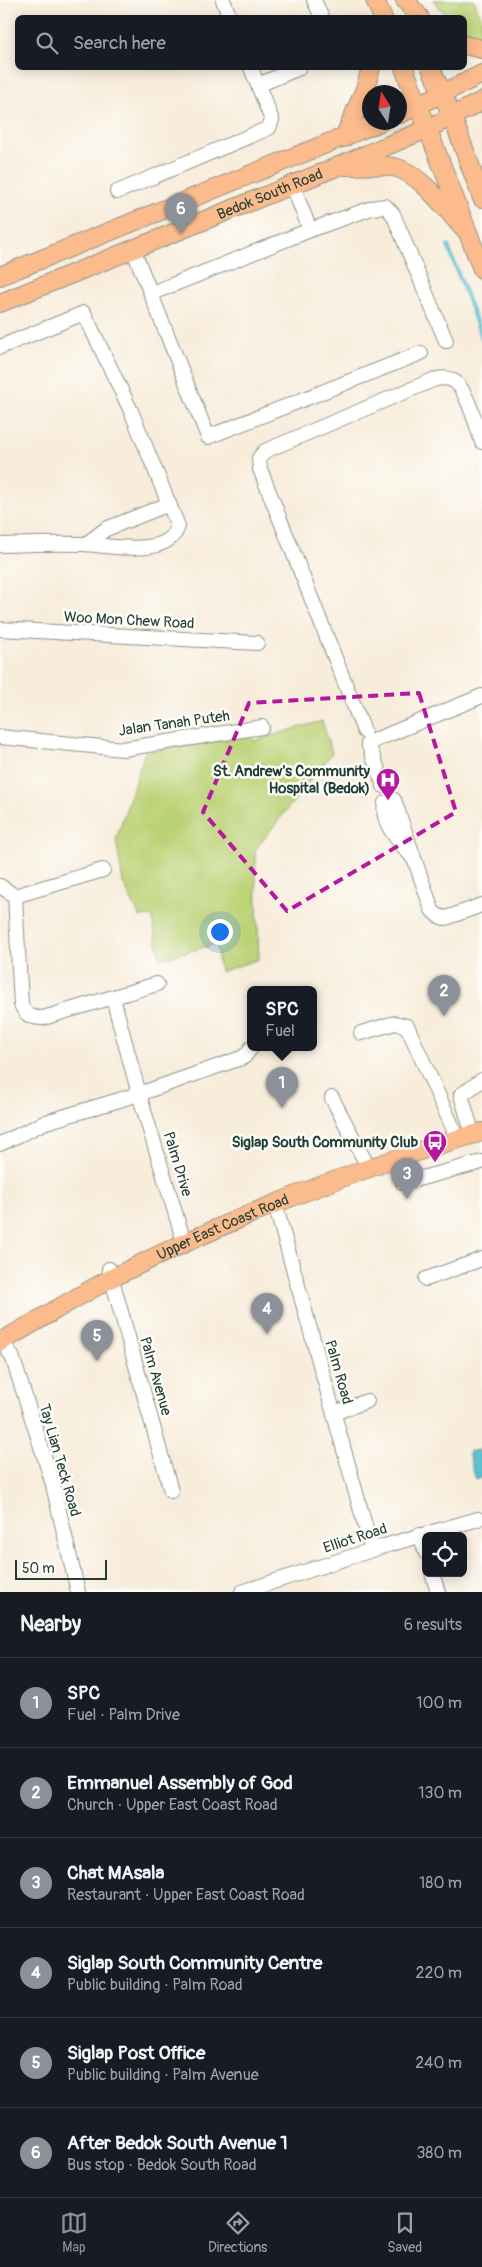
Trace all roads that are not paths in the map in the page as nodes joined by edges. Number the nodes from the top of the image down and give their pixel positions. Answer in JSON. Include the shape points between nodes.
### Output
{"nodes":[{"id":1,"x":222,"y":0,"type":"edge"},
{"id":2,"x":314,"y":0,"type":"edge"},
{"id":3,"x":400,"y":0,"type":"edge"},
{"id":4,"x":405,"y":0,"type":"edge"},
{"id":5,"x":229,"y":15,"type":"edge"},
{"id":6,"x":321,"y":15,"type":"edge"},
{"id":7,"x":407,"y":15,"type":"edge"},
{"id":8,"x":418,"y":15,"type":"edge"},
{"id":9,"x":467,"y":46,"type":"edge"},
{"id":10,"x":482,"y":49,"type":"edge"},
{"id":11,"x":252,"y":70,"type":"edge"},
{"id":12,"x":294,"y":70,"type":"edge"},
{"id":13,"x":371,"y":70,"type":"edge"},
{"id":14,"x":405,"y":70,"type":"edge"},
{"id":15,"x":431,"y":70,"type":"edge"},
{"id":16,"x":482,"y":74,"type":"edge"},
{"id":17,"x":258,"y":85,"type":"junction"},
{"id":18,"x":443,"y":94,"type":"junction"},
{"id":19,"x":482,"y":101,"type":"edge"},
{"id":20,"x":420,"y":105,"type":"junction"},
{"id":21,"x":407,"y":111,"type":"edge"},
{"id":22,"x":452,"y":116,"type":"junction"},
{"id":23,"x":429,"y":128,"type":"junction"},
{"id":24,"x":362,"y":130,"type":"edge"},
{"id":25,"x":344,"y":138,"type":"junction"},
{"id":26,"x":339,"y":166,"type":"junction"},
{"id":27,"x":292,"y":184,"type":"junction"},
{"id":28,"x":117,"y":192,"type":"dead end"},
{"id":29,"x":482,"y":198,"type":"edge"},
{"id":30,"x":310,"y":230,"type":"junction"},
{"id":31,"x":470,"y":236,"type":"junction"},
{"id":32,"x":133,"y":249,"type":"junction"},
{"id":33,"x":482,"y":269,"type":"edge"},
{"id":34,"x":0,"y":276,"type":"edge"},
{"id":35,"x":152,"y":294,"type":"junction"},
{"id":36,"x":0,"y":303,"type":"edge"},
{"id":37,"x":446,"y":341,"type":"dead end"},
{"id":38,"x":0,"y":347,"type":"edge"},
{"id":39,"x":421,"y":353,"type":"dead end"},
{"id":40,"x":482,"y":442,"type":"edge"},
{"id":41,"x":169,"y":504,"type":"junction"},
{"id":42,"x":86,"y":544,"type":"junction"},
{"id":43,"x":0,"y":545,"type":"edge"},
{"id":44,"x":0,"y":629,"type":"edge"},
{"id":45,"x":257,"y":643,"type":"dead end"},
{"id":46,"x":482,"y":696,"type":"edge"},
{"id":47,"x":262,"y":727,"type":"dead end"},
{"id":48,"x":364,"y":731,"type":"dead end"},
{"id":49,"x":0,"y":737,"type":"edge"},
{"id":50,"x":384,"y":786,"type":"dead end"},
{"id":51,"x":416,"y":860,"type":"dead end"},
{"id":52,"x":103,"y":870,"type":"dead end"},
{"id":53,"x":0,"y":886,"type":"edge"},
{"id":54,"x":15,"y":896,"type":"junction"},
{"id":55,"x":482,"y":906,"type":"edge"},
{"id":56,"x":157,"y":984,"type":"dead end"},
{"id":57,"x":113,"y":998,"type":"junction"},
{"id":58,"x":362,"y":1033,"type":"dead end"},
{"id":59,"x":249,"y":1051,"type":"edge"},
{"id":60,"x":482,"y":1080,"type":"edge"},
{"id":61,"x":139,"y":1094,"type":"junction"},
{"id":62,"x":332,"y":1098,"type":"dead end"},
{"id":63,"x":469,"y":1129,"type":"edge"},
{"id":64,"x":0,"y":1144,"type":"edge"},
{"id":65,"x":365,"y":1161,"type":"junction"},
{"id":66,"x":482,"y":1162,"type":"edge"},
{"id":67,"x":403,"y":1183,"type":"dead end"},
{"id":68,"x":275,"y":1204,"type":"junction"},
{"id":69,"x":184,"y":1240,"type":"junction"},
{"id":70,"x":482,"y":1259,"type":"edge"},
{"id":71,"x":111,"y":1274,"type":"junction"},
{"id":72,"x":426,"y":1279,"type":"dead end"},
{"id":73,"x":0,"y":1338,"type":"edge"},
{"id":74,"x":367,"y":1401,"type":"dead end"},
{"id":75,"x":334,"y":1414,"type":"junction"},
{"id":76,"x":171,"y":1491,"type":"dead end"},
{"id":77,"x":478,"y":1519,"type":"dead end"},
{"id":78,"x":420,"y":1535,"type":"junction"},
{"id":79,"x":422,"y":1541,"type":"edge"},
{"id":80,"x":372,"y":1550,"type":"junction"},
{"id":81,"x":433,"y":1577,"type":"edge"},
{"id":82,"x":272,"y":1587,"type":"edge"},
{"id":83,"x":78,"y":1592,"type":"edge"},
{"id":84,"x":242,"y":1592,"type":"edge"},
{"id":85,"x":438,"y":1592,"type":"edge"}],
"edges":[{"from":1,"to":5,"type":"street"},
{"from":2,"to":6,"type":"street"},
{"from":3,"to":7,"type":"main road"},
{"from":4,"to":8,"type":"main road"},
{"from":9,"to":10,"type":"main road"},
{"from":11,"to":17,"type":"street"},
{"from":12,"to":17,"type":"street"},
{"from":13,"to":25,"type":"main road","via":[[366,90]]},
{"from":14,"to":20,"type":"main road"},
{"from":15,"to":18,"type":"main road"},
{"from":16,"to":18,"type":"main road"},
{"from":17,"to":28,"type":"street","via":[[272,120],[270,128]]},
{"from":18,"to":20,"type":"main road"},
{"from":18,"to":22,"type":"main road"},
{"from":19,"to":22,"type":"main road","name":"Bedok South Road"},
{"from":20,"to":21,"type":"main road"},
{"from":20,"to":23,"type":"main road"},
{"from":22,"to":23,"type":"main road","name":"Bedok South Road"},
{"from":22,"to":29,"type":"main road"},
{"from":23,"to":26,"type":"main road","name":"Bedok South Road"},
{"from":23,"to":31,"type":"main road"},
{"from":24,"to":25,"type":"main road","name":"Bedok South Road"},
{"from":25,"to":34,"type":"main road","name":"Bedok South Road"},
{"from":26,"to":27,"type":"main road","name":"Bedok South Road"},
{"from":26,"to":31,"type":"main road","via":[[400,169],[422,184]]},
{"from":27,"to":30,"type":"street"},
{"from":27,"to":32,"type":"main road","name":"Bedok South Road"},
{"from":30,"to":35,"type":"street"},
{"from":30,"to":37,"type":"street","via":[[372,208],[385,206],[389,209]]},
{"from":31,"to":33,"type":"main road"},
{"from":32,"to":35,"type":"street"},
{"from":32,"to":36,"type":"main road","name":"Bedok South Road"},
{"from":35,"to":39,"type":"street","via":[[210,438]]},
{"from":38,"to":41,"type":"street","via":[[84,313],[131,411]]},
{"from":40,"to":48,"type":"street","via":[[462,388],[443,378],[265,451],[259,458],[260,469]]},
{"from":41,"to":42,"type":"street","via":[[106,530]]},
{"from":41,"to":42,"type":"street","via":[[178,526],[176,532],[158,544],[122,549]]},
{"from":42,"to":43,"type":"street"},
{"from":44,"to":45,"type":"street","name":"Woo Mon Chew Road"},
{"from":46,"to":50,"type":"street","via":[[368,743]]},
{"from":47,"to":49,"type":"street","name":"Jalan Tanah Puteh","via":[[123,749]]},
{"from":51,"to":55,"type":"street","via":[[432,910],[439,917],[454,916]]},
{"from":52,"to":54,"type":"street"},
{"from":53,"to":54,"type":"street"},
{"from":54,"to":57,"type":"street","via":[[22,1004],[28,1016],[43,1018]]},
{"from":56,"to":57,"type":"street"},
{"from":57,"to":61,"type":"street","name":"Palm Drive"},
{"from":58,"to":63,"type":"street","via":[[395,1023],[406,1026]]},
{"from":59,"to":61,"type":"street","via":[[244,1057]]},
{"from":60,"to":63,"type":"street","via":[[461,1095]]},
{"from":61,"to":64,"type":"street","via":[[46,1122]]},
{"from":61,"to":69,"type":"street","name":"Palm Drive"},
{"from":62,"to":65,"type":"street"},
{"from":63,"to":65,"type":"main road","name":"Upper East Coast Road"},
{"from":63,"to":68,"type":"main road","name":"Upper East Coast Road"},
{"from":65,"to":69,"type":"main road","name":"Upper East Coast Road","via":[[273,1194]]},
{"from":66,"to":67,"type":"street"},
{"from":68,"to":69,"type":"main road","name":"Upper East Coast Road"},
{"from":68,"to":75,"type":"street","name":"Palm Road"},
{"from":69,"to":71,"type":"main road","name":"Upper East Coast Road"},
{"from":70,"to":72,"type":"street"},
{"from":71,"to":73,"type":"main road","name":"Upper East Coast Road"},
{"from":71,"to":76,"type":"street","name":"Palm Avenue"},
{"from":73,"to":83,"type":"street","name":"Tay Lian Teck Road","via":[[12,1356],[52,1482]]},
{"from":74,"to":75,"type":"street"},
{"from":75,"to":80,"type":"street","name":"Palm Road"},
{"from":77,"to":78,"type":"street","name":"Elliot Road"},
{"from":78,"to":79,"type":"street"},
{"from":78,"to":80,"type":"street","name":"Elliot Road"},
{"from":80,"to":82,"type":"street","name":"Elliot Road"},
{"from":81,"to":85,"type":"street"},
{"from":82,"to":84,"type":"street","name":"Elliot Road"}]}
